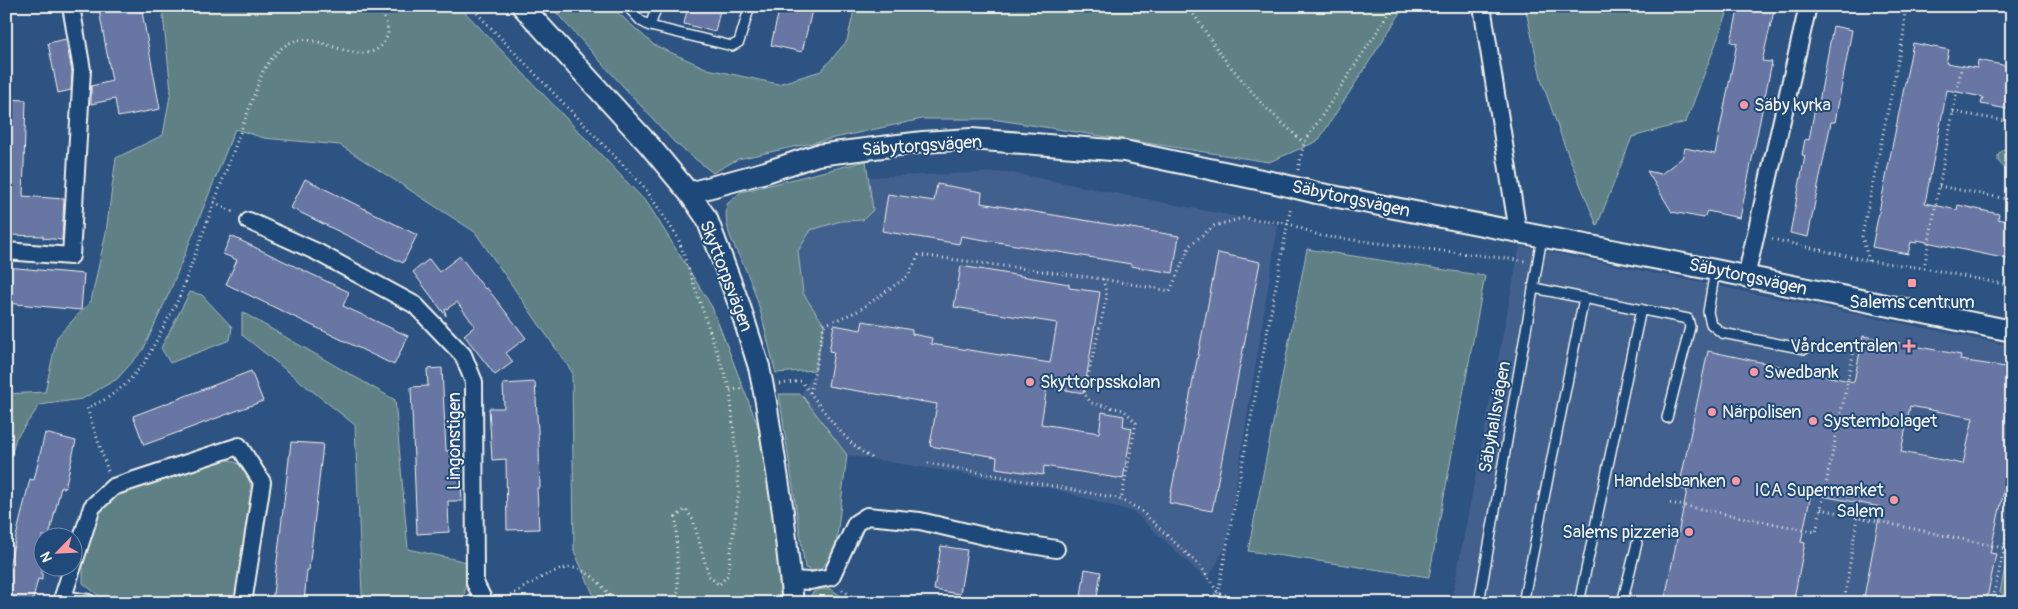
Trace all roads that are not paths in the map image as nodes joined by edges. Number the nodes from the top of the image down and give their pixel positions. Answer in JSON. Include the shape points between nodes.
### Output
{"nodes":[{"id":1,"x":72,"y":6,"type":"edge"},
{"id":2,"x":522,"y":6,"type":"edge"},
{"id":3,"x":627,"y":6,"type":"edge"},
{"id":4,"x":657,"y":6,"type":"edge"},
{"id":5,"x":750,"y":6,"type":"edge"},
{"id":6,"x":1482,"y":6,"type":"edge"},
{"id":7,"x":1808,"y":6,"type":"edge"},
{"id":8,"x":650,"y":26,"type":"junction"},
{"id":9,"x":689,"y":193,"type":"junction"},
{"id":10,"x":249,"y":220,"type":"road end"},
{"id":11,"x":1518,"y":232,"type":"junction"},
{"id":12,"x":1542,"y":236,"type":"junction"},
{"id":13,"x":6,"y":251,"type":"edge"},
{"id":14,"x":1714,"y":270,"type":"junction"},
{"id":15,"x":1746,"y":277,"type":"junction"},
{"id":16,"x":1534,"y":288,"type":"junction"},
{"id":17,"x":1584,"y":298,"type":"junction"},
{"id":18,"x":1641,"y":309,"type":"junction"},
{"id":19,"x":2012,"y":331,"type":"edge"},
{"id":20,"x":1805,"y":349,"type":"dead end"},
{"id":21,"x":1667,"y":418,"type":"dead end"},
{"id":22,"x":1637,"y":543,"type":"dead end"},
{"id":23,"x":1056,"y":549,"type":"dead end"},
{"id":24,"x":791,"y":580,"type":"junction"},
{"id":25,"x":62,"y":601,"type":"edge"},
{"id":26,"x":88,"y":603,"type":"edge"},
{"id":27,"x":243,"y":603,"type":"edge"},
{"id":28,"x":485,"y":603,"type":"edge"},
{"id":29,"x":793,"y":603,"type":"edge"},
{"id":30,"x":1479,"y":603,"type":"edge"},
{"id":31,"x":1523,"y":603,"type":"edge"},
{"id":32,"x":1579,"y":603,"type":"edge"},
{"id":33,"x":1622,"y":603,"type":"edge"}],
"edges":[{"from":1,"to":13,"type":"street","via":[[82,70],[70,256]]},
{"from":2,"to":9,"type":"street","name":"Skyttorpsvägen"},
{"from":3,"to":8,"type":"lane","via":[[640,21]]},
{"from":4,"to":8,"type":"lane"},
{"from":5,"to":8,"type":"lane","via":[[739,42],[732,46]]},
{"from":6,"to":11,"type":"street"},
{"from":7,"to":15,"type":"street"},
{"from":9,"to":11,"type":"street","name":"Säbytorgsvägen","bridge":true,"via":[[817,155],[971,139],[1124,151]]},
{"from":9,"to":24,"type":"street","name":"Skyttorpsvägen","bridge":true,"via":[[707,219],[770,393]]},
{"from":10,"to":28,"type":"street","name":"Lingonstigen","via":[[415,305],[463,355],[474,382],[475,583]]},
{"from":11,"to":12,"type":"street","name":"Säbytorgsvägen"},
{"from":12,"to":14,"type":"street","name":"Säbytorgsvägen"},
{"from":12,"to":16,"type":"lane","name":"Säbyhallsvägen"},
{"from":14,"to":15,"type":"street","name":"Säbytorgsvägen"},
{"from":14,"to":20,"type":"lane","via":[[1708,312],[1711,324],[1722,333]]},
{"from":15,"to":19,"type":"street","name":"Säbytorgsvägen"},
{"from":16,"to":17,"type":"lane"},
{"from":16,"to":30,"type":"lane","name":"Säbyhallsvägen"},
{"from":17,"to":18,"type":"lane"},
{"from":17,"to":31,"type":"lane"},
{"from":18,"to":21,"type":"lane","via":[[1685,318],[1690,327]]},
{"from":18,"to":32,"type":"lane"},
{"from":22,"to":33,"type":"lane"},
{"from":23,"to":24,"type":"street","via":[[920,521],[867,516],[856,523],[830,577]]},
{"from":24,"to":29,"type":"street","name":"Skyttorpsvägen"},
{"from":25,"to":26,"type":"street"},
{"from":25,"to":27,"type":"street","via":[[92,507],[113,487],[239,446],[262,482]]}]}
